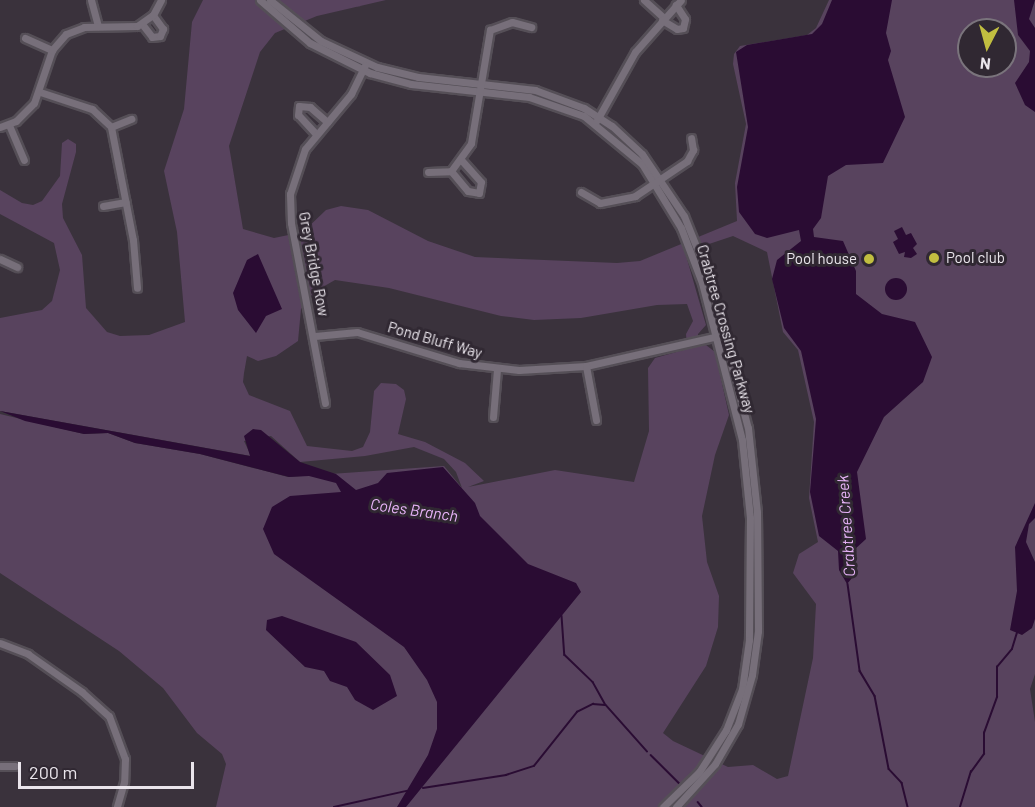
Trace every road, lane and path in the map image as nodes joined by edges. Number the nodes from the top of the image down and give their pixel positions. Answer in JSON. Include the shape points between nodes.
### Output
{"nodes":[{"id":1,"x":91,"y":0,"type":"edge"},
{"id":2,"x":160,"y":0,"type":"edge"},
{"id":3,"x":260,"y":0,"type":"edge"},
{"id":4,"x":270,"y":0,"type":"edge"},
{"id":5,"x":644,"y":0,"type":"edge"},
{"id":6,"x":678,"y":3,"type":"edge"},
{"id":7,"x":153,"y":15,"type":"junction"},
{"id":8,"x":663,"y":19,"type":"junction"},
{"id":9,"x":142,"y":24,"type":"junction"},
{"id":10,"x":98,"y":26,"type":"junction"},
{"id":11,"x":531,"y":27,"type":"dead end"},
{"id":12,"x":25,"y":38,"type":"dead end"},
{"id":13,"x":52,"y":50,"type":"junction"},
{"id":14,"x":364,"y":66,"type":"junction"},
{"id":15,"x":483,"y":83,"type":"junction"},
{"id":16,"x":40,"y":92,"type":"junction"},
{"id":17,"x":482,"y":92,"type":"junction"},
{"id":18,"x":131,"y":119,"type":"dead end"},
{"id":19,"x":597,"y":120,"type":"junction"},
{"id":20,"x":327,"y":122,"type":"junction"},
{"id":21,"x":9,"y":125,"type":"junction"},
{"id":22,"x":0,"y":127,"type":"edge"},
{"id":23,"x":111,"y":127,"type":"junction"},
{"id":24,"x":316,"y":134,"type":"junction"},
{"id":25,"x":691,"y":138,"type":"dead end"},
{"id":26,"x":24,"y":160,"type":"dead end"},
{"id":27,"x":461,"y":160,"type":"junction"},
{"id":28,"x":451,"y":171,"type":"junction"},
{"id":29,"x":428,"y":172,"type":"dead end"},
{"id":30,"x":658,"y":180,"type":"junction"},
{"id":31,"x":581,"y":192,"type":"dead end"},
{"id":32,"x":126,"y":202,"type":"junction"},
{"id":33,"x":103,"y":206,"type":"dead end"},
{"id":34,"x":0,"y":259,"type":"edge"},
{"id":35,"x":16,"y":267,"type":"dead end"},
{"id":36,"x":136,"y":288,"type":"dead end"},
{"id":37,"x":720,"y":335,"type":"junction"},
{"id":38,"x":315,"y":336,"type":"junction"},
{"id":39,"x":586,"y":366,"type":"junction"},
{"id":40,"x":497,"y":369,"type":"junction"},
{"id":41,"x":325,"y":404,"type":"dead end"},
{"id":42,"x":494,"y":417,"type":"dead end"},
{"id":43,"x":596,"y":420,"type":"dead end"},
{"id":44,"x":0,"y":643,"type":"edge"},
{"id":45,"x":0,"y":766,"type":"edge"},
{"id":46,"x":15,"y":766,"type":"dead end"},
{"id":47,"x":117,"y":807,"type":"edge"},
{"id":48,"x":663,"y":807,"type":"edge"},
{"id":49,"x":676,"y":807,"type":"edge"}],
"edges":[{"from":1,"to":10,"type":"street"},
{"from":2,"to":7,"type":"street"},
{"from":3,"to":14,"type":"street","name":"Crabtree Crossing Parkway","via":[[310,43]]},
{"from":4,"to":14,"type":"street","name":"Crabtree Crossing Parkway","via":[[321,41]]},
{"from":5,"to":8,"type":"street"},
{"from":6,"to":8,"type":"street"},
{"from":6,"to":8,"type":"street","via":[[685,19],[683,28],[676,29]]},
{"from":7,"to":9,"type":"street"},
{"from":7,"to":9,"type":"street","via":[[163,29],[160,36],[152,37]]},
{"from":8,"to":19,"type":"street","via":[[635,52]]},
{"from":9,"to":10,"type":"street"},
{"from":10,"to":13,"type":"street","via":[[74,29]]},
{"from":11,"to":15,"type":"street","via":[[512,22],[490,30]]},
{"from":12,"to":13,"type":"street"},
{"from":13,"to":16,"type":"street"},
{"from":14,"to":15,"type":"street","name":"Crabtree Crossing Parkway","via":[[418,77]]},
{"from":14,"to":17,"type":"street","name":"Crabtree Crossing Parkway","via":[[411,84]]},
{"from":14,"to":20,"type":"street","name":"Grey Bridge Row","via":[[351,94]]},
{"from":15,"to":17,"type":"street"},
{"from":15,"to":19,"type":"street","name":"Crabtree Crossing Parkway","via":[[551,94]]},
{"from":16,"to":21,"type":"street","via":[[28,110]]},
{"from":16,"to":23,"type":"street","via":[[92,109]]},
{"from":17,"to":19,"type":"street","name":"Crabtree Crossing Parkway","via":[[539,99]]},
{"from":17,"to":27,"type":"street","via":[[471,143]]},
{"from":18,"to":23,"type":"street"},
{"from":19,"to":30,"type":"street","name":"Crabtree Crossing Parkway","via":[[634,145]]},
{"from":20,"to":24,"type":"street","name":"Grey Bridge Row"},
{"from":20,"to":24,"type":"street","via":[[310,107],[299,106],[298,115]]},
{"from":21,"to":22,"type":"street"},
{"from":21,"to":26,"type":"street"},
{"from":23,"to":32,"type":"street"},
{"from":24,"to":38,"type":"street","name":"Grey Bridge Row","via":[[296,168],[289,203]]},
{"from":25,"to":30,"type":"street","via":[[691,156]]},
{"from":27,"to":28,"type":"street"},
{"from":27,"to":28,"type":"street","via":[[481,182],[479,193],[468,191]]},
{"from":28,"to":29,"type":"street"},
{"from":30,"to":31,"type":"street","via":[[635,196],[613,203],[594,202]]},
{"from":30,"to":37,"type":"street","name":"Crabtree Crossing Parkway","via":[[697,242]]},
{"from":32,"to":33,"type":"street"},
{"from":32,"to":36,"type":"street"},
{"from":34,"to":35,"type":"street"},
{"from":37,"to":39,"type":"street","name":"Pond Bluff Way"},
{"from":37,"to":48,"type":"street","name":"Crabtree Crossing Parkway","via":[[748,490],[747,662],[737,704],[720,742],[699,772]]},
{"from":37,"to":49,"type":"street","name":"Crabtree Crossing Parkway","via":[[753,458],[757,512],[755,658],[745,704],[732,735],[715,764]]},
{"from":38,"to":40,"type":"street","name":"Pond Bluff Way","via":[[364,334],[446,360]]},
{"from":38,"to":41,"type":"street","name":"Grey Bridge Row"},
{"from":39,"to":40,"type":"street","name":"Pond Bluff Way"},
{"from":39,"to":43,"type":"street"},
{"from":40,"to":42,"type":"street"},
{"from":44,"to":47,"type":"street","via":[[37,660],[109,716],[125,759]]},
{"from":45,"to":46,"type":"street"}]}
